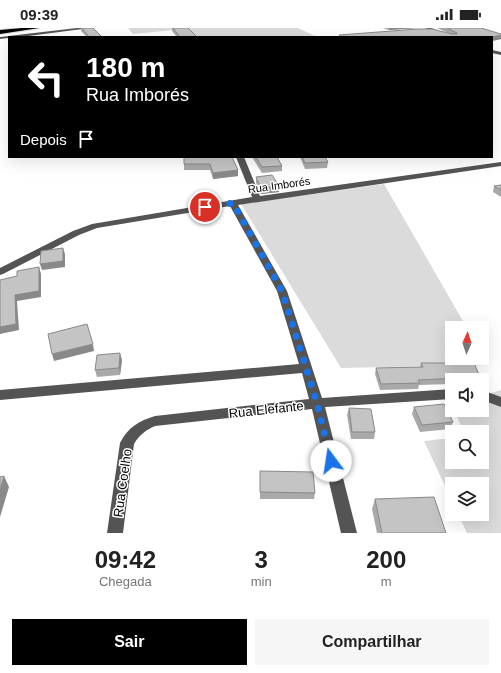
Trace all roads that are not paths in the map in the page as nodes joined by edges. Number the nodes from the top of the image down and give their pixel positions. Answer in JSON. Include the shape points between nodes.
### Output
{"nodes":[{"id":1,"x":36,"y":28,"type":"edge"},
{"id":2,"x":88,"y":28,"type":"edge"},
{"id":3,"x":66,"y":29,"type":"edge"},
{"id":4,"x":428,"y":29,"type":"edge"},
{"id":5,"x":8,"y":36,"type":"edge"},
{"id":6,"x":450,"y":36,"type":"edge"},
{"id":7,"x":0,"y":37,"type":"edge"},
{"id":8,"x":240,"y":158,"type":"edge"},
{"id":9,"x":501,"y":164,"type":"edge"},
{"id":10,"x":257,"y":199,"type":"junction"},
{"id":11,"x":233,"y":203,"type":"junction"},
{"id":12,"x":0,"y":272,"type":"edge"},
{"id":13,"x":306,"y":368,"type":"junction"},
{"id":14,"x":445,"y":394,"type":"edge"},
{"id":15,"x":0,"y":395,"type":"edge"},
{"id":16,"x":489,"y":397,"type":"edge"},
{"id":17,"x":500,"y":401,"type":"edge"},
{"id":18,"x":317,"y":403,"type":"junction"},
{"id":19,"x":132,"y":434,"type":"joint"},
{"id":20,"x":115,"y":533,"type":"edge"},
{"id":21,"x":349,"y":533,"type":"edge"}],
"edges":[{"from":1,"to":7,"type":"highway"},
{"from":2,"to":3,"type":"street"},
{"from":3,"to":5,"type":"street"},
{"from":4,"to":6,"type":"street"},
{"from":8,"to":10,"type":"street"},
{"from":9,"to":10,"type":"street","name":"Rua Imborés"},
{"from":10,"to":11,"type":"street","name":"Rua Imborés"},
{"from":11,"to":12,"type":"street","name":"Rua Imborés","via":[[95,226]]},
{"from":11,"to":13,"type":"street","via":[[282,291]]},
{"from":13,"to":15,"type":"street"},
{"from":13,"to":18,"type":"street"},
{"from":14,"to":18,"type":"street","name":"Rua Elefante"},
{"from":16,"to":17,"type":"street"},
{"from":18,"to":19,"type":"street","name":"Rua Elefante","via":[[155,421],[144,424]]},
{"from":18,"to":21,"type":"street"},
{"from":19,"to":20,"type":"street","name":"Rua Coelho","via":[[127,443]]}]}
